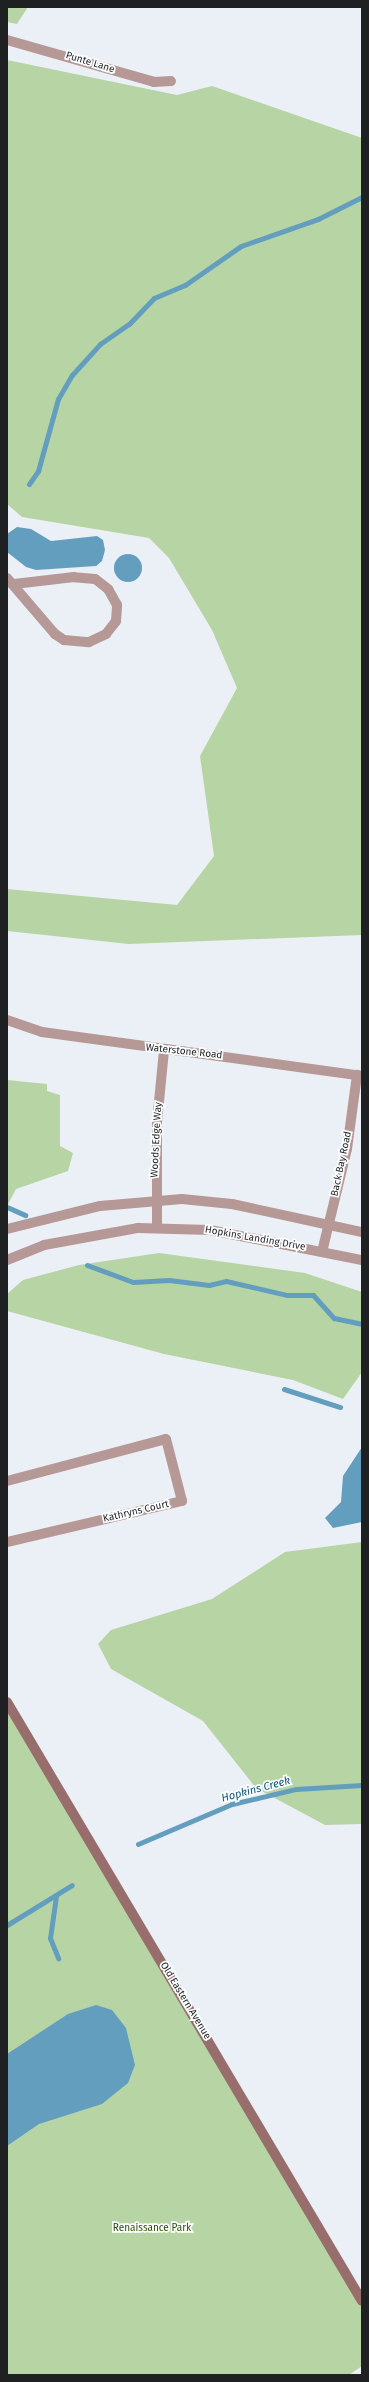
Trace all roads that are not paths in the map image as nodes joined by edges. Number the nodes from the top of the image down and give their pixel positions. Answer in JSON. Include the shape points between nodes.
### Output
{"nodes":[{"id":1,"x":7,"y":40,"type":"edge"},
{"id":2,"x":171,"y":80,"type":"dead end"},
{"id":3,"x":10,"y":581,"type":"edge"},
{"id":4,"x":7,"y":1020,"type":"edge"},
{"id":5,"x":164,"y":1051,"type":"junction"},
{"id":6,"x":359,"y":1076,"type":"edge"},
{"id":7,"x":155,"y":1200,"type":"junction"},
{"id":8,"x":328,"y":1224,"type":"junction"},
{"id":9,"x":157,"y":1228,"type":"junction"},
{"id":10,"x":7,"y":1229,"type":"edge"},
{"id":11,"x":362,"y":1232,"type":"edge"},
{"id":12,"x":322,"y":1252,"type":"junction"},
{"id":13,"x":7,"y":1260,"type":"edge"},
{"id":14,"x":362,"y":1260,"type":"edge"},
{"id":15,"x":7,"y":1481,"type":"edge"},
{"id":16,"x":7,"y":1542,"type":"edge"},
{"id":17,"x":7,"y":1702,"type":"edge"},
{"id":18,"x":362,"y":2301,"type":"edge"}],
"edges":[{"from":1,"to":2,"type":"street","name":"Punte Lane","via":[[154,82]]},
{"from":3,"to":3,"type":"street","via":[[54,634],[64,640],[89,642],[106,634],[116,621],[117,605],[108,589],[95,579],[74,577]]},
{"from":4,"to":5,"type":"street","name":"Waterstone Road","via":[[42,1032]]},
{"from":5,"to":6,"type":"street","name":"Waterstone Road"},
{"from":5,"to":7,"type":"street","name":"Woods Edge Way"},
{"from":6,"to":8,"type":"street","name":"Back Bay Road","via":[[347,1149]]},
{"from":7,"to":8,"type":"street","via":[[232,1204]]},
{"from":7,"to":9,"type":"street","name":"Woods Edge Way"},
{"from":7,"to":10,"type":"street","via":[[84,1208]]},
{"from":8,"to":11,"type":"street"},
{"from":8,"to":12,"type":"street","name":"Back Bay Road"},
{"from":9,"to":12,"type":"street","name":"Hopkins Landing Drive","via":[[210,1230]]},
{"from":9,"to":13,"type":"street","name":"Hopkins Landing Drive","via":[[96,1233],[44,1245]]},
{"from":12,"to":14,"type":"street","name":"Hopkins Landing Drive"},
{"from":15,"to":16,"type":"street","name":"Kathryns Court","via":[[166,1439],[182,1501]]},
{"from":17,"to":18,"type":"street","name":"Old Eastern Avenue"}]}
